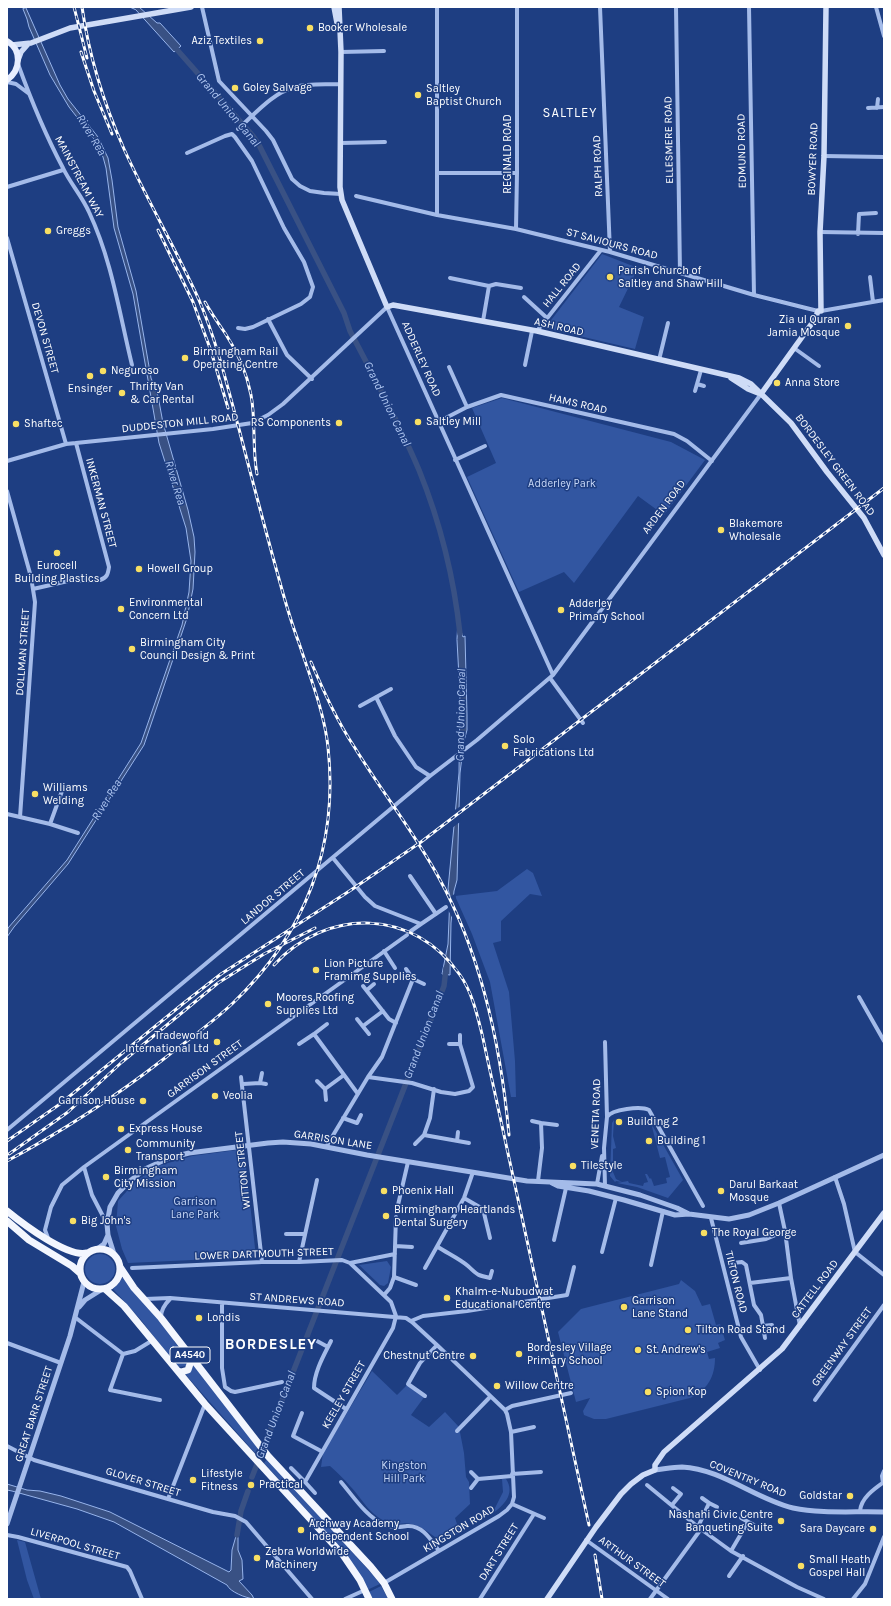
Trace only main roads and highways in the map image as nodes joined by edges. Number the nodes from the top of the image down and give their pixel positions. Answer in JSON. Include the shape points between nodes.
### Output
{"nodes":[{"id":1,"x":192,"y":7,"type":"edge"},
{"id":2,"x":334,"y":7,"type":"edge"},
{"id":3,"x":339,"y":7,"type":"edge"},
{"id":4,"x":826,"y":7,"type":"edge"},
{"id":5,"x":340,"y":35,"type":"junction"},
{"id":6,"x":9,"y":41,"type":"edge"},
{"id":7,"x":29,"y":43,"type":"junction"},
{"id":8,"x":18,"y":62,"type":"junction"},
{"id":9,"x":7,"y":81,"type":"edge"},
{"id":10,"x":387,"y":307,"type":"joint"},
{"id":11,"x":819,"y":311,"type":"joint"},
{"id":12,"x":761,"y":394,"type":"junction"},
{"id":13,"x":884,"y":555,"type":"edge"},
{"id":14,"x":7,"y":1211,"type":"edge"},
{"id":15,"x":884,"y":1213,"type":"edge"},
{"id":16,"x":7,"y":1221,"type":"edge"},
{"id":17,"x":87,"y":1253,"type":"junction"},
{"id":18,"x":120,"y":1267,"type":"junction"},
{"id":19,"x":80,"y":1273,"type":"junction"},
{"id":20,"x":103,"y":1289,"type":"junction"},
{"id":21,"x":176,"y":1337,"type":"junction"},
{"id":22,"x":178,"y":1371,"type":"junction"},
{"id":23,"x":655,"y":1470,"type":"joint"},
{"id":24,"x":369,"y":1599,"type":"edge"},
{"id":25,"x":392,"y":1599,"type":"edge"},
{"id":26,"x":547,"y":1599,"type":"edge"}],
"edges":[{"from":1,"to":7,"type":"main road","via":[[70,28]]},
{"from":2,"to":5,"type":"main road","name":"ADDERLEY ROAD"},
{"from":3,"to":5,"type":"main road","name":"ADDERLEY ROAD"},
{"from":4,"to":11,"type":"main road","name":"BOWYER ROAD"},
{"from":5,"to":10,"type":"main road","name":"ADDERLEY ROAD","via":[[342,200]]},
{"from":6,"to":7,"type":"main road"},
{"from":6,"to":8,"type":"main road","via":[[15,49]]},
{"from":7,"to":8,"type":"main road","via":[[21,52]]},
{"from":8,"to":9,"type":"main road","via":[[16,71]]},
{"from":10,"to":12,"type":"main road","name":"ASH ROAD","via":[[393,305],[535,331],[726,376]]},
{"from":11,"to":12,"type":"main road","name":"ARDEN ROAD"},
{"from":12,"to":13,"type":"main road","name":"BORDESLEY GREEN ROAD","via":[[791,423],[864,518]]},
{"from":14,"to":17,"type":"highway","via":[[60,1247],[72,1252]]},
{"from":15,"to":23,"type":"main road","name":"CATTELL ROAD","via":[[782,1349],[664,1452],[655,1464]]},
{"from":16,"to":19,"type":"highway","via":[[29,1240]]},
{"from":17,"to":18,"type":"highway","number":"A4540","via":[[103,1249],[114,1254]]},
{"from":17,"to":19,"type":"highway","via":[[81,1262]]},
{"from":18,"to":20,"type":"highway","via":[[115,1283]]},
{"from":18,"to":21,"type":"highway","number":"A4540","via":[[134,1288]]},
{"from":19,"to":20,"type":"highway","number":"A4540","via":[[84,1282],[94,1289]]},
{"from":20,"to":22,"type":"highway","number":"A4540","via":[[124,1306]]},
{"from":21,"to":22,"type":"highway","via":[[191,1361],[188,1370]]},
{"from":21,"to":25,"type":"highway","number":"A4540","via":[[268,1456],[371,1567],[384,1583]]},
{"from":22,"to":24,"type":"highway","number":"A4540","via":[[343,1555]]},
{"from":23,"to":26,"type":"main road","name":"COVENTRY ROAD","via":[[631,1484],[613,1504]]}]}
